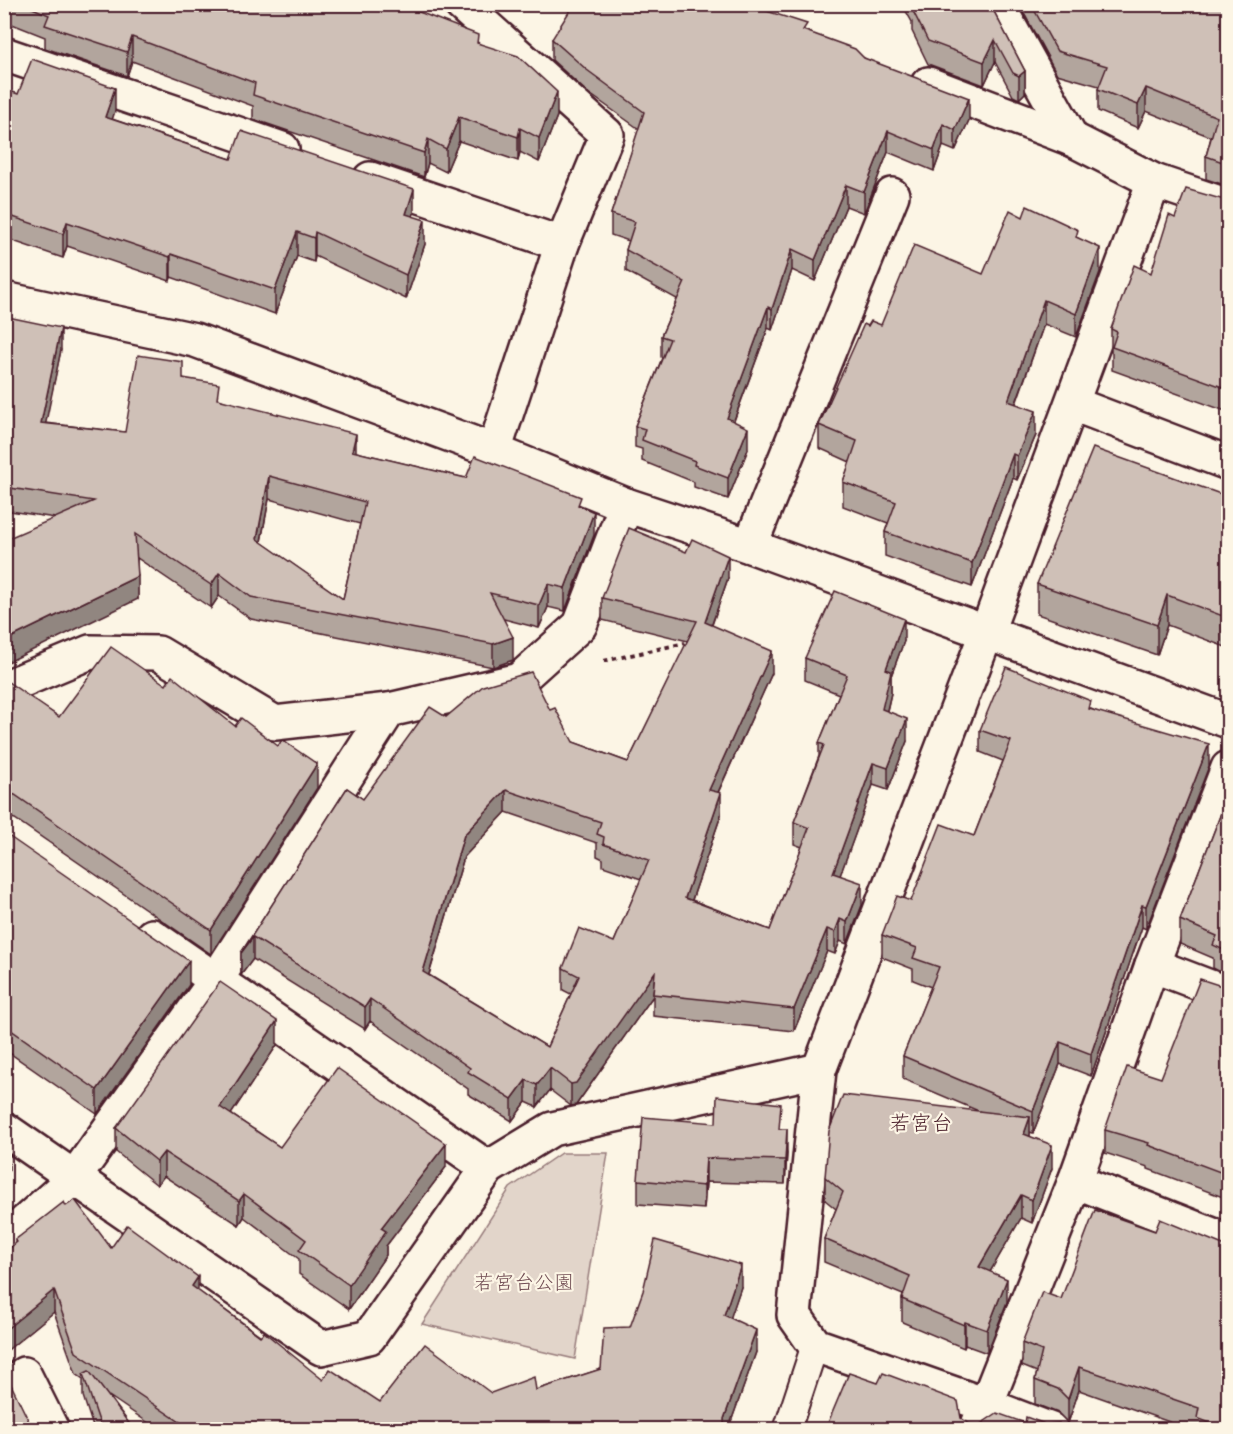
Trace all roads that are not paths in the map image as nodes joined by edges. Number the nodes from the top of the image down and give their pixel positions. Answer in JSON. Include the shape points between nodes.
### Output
{"nodes":[{"id":1,"x":461,"y":4,"type":"edge"},
{"id":2,"x":997,"y":4,"type":"edge"},
{"id":3,"x":4,"y":54,"type":"edge"},
{"id":4,"x":904,"y":75,"type":"edge"},
{"id":5,"x":1072,"y":139,"type":"junction"},
{"id":6,"x":305,"y":157,"type":"edge"},
{"id":7,"x":339,"y":168,"type":"edge"},
{"id":8,"x":1155,"y":181,"type":"junction"},
{"id":9,"x":892,"y":195,"type":"dead end"},
{"id":10,"x":1228,"y":206,"type":"edge"},
{"id":11,"x":562,"y":244,"type":"junction"},
{"id":12,"x":4,"y":299,"type":"edge"},
{"id":13,"x":1073,"y":404,"type":"junction"},
{"id":14,"x":494,"y":451,"type":"junction"},
{"id":15,"x":1228,"y":463,"type":"edge"},
{"id":16,"x":626,"y":505,"type":"junction"},
{"id":17,"x":750,"y":546,"type":"junction"},
{"id":18,"x":986,"y":634,"type":"junction"},
{"id":19,"x":4,"y":688,"type":"edge"},
{"id":20,"x":389,"y":710,"type":"junction"},
{"id":21,"x":1228,"y":721,"type":"edge"},
{"id":22,"x":1228,"y":768,"type":"edge"},
{"id":23,"x":129,"y":920,"type":"edge"},
{"id":24,"x":1152,"y":965,"type":"junction"},
{"id":25,"x":216,"y":980,"type":"junction"},
{"id":26,"x":1228,"y":994,"type":"edge"},
{"id":27,"x":819,"y":1070,"type":"junction"},
{"id":28,"x":4,"y":1129,"type":"edge"},
{"id":29,"x":488,"y":1168,"type":"junction"},
{"id":30,"x":74,"y":1178,"type":"junction"},
{"id":31,"x":1075,"y":1181,"type":"junction"},
{"id":32,"x":4,"y":1241,"type":"edge"},
{"id":33,"x":1228,"y":1241,"type":"edge"},
{"id":34,"x":814,"y":1345,"type":"junction"},
{"id":35,"x":24,"y":1374,"type":"dead end"},
{"id":36,"x":981,"y":1417,"type":"edge"},
{"id":37,"x":52,"y":1430,"type":"edge"},
{"id":38,"x":787,"y":1430,"type":"edge"},
{"id":39,"x":1051,"y":1430,"type":"edge"}],
"edges":[{"from":1,"to":11,"type":"street","via":[[607,135]]},
{"from":2,"to":5,"type":"street"},
{"from":3,"to":6,"type":"street"},
{"from":4,"to":5,"type":"street"},
{"from":5,"to":8,"type":"street"},
{"from":7,"to":11,"type":"street"},
{"from":8,"to":10,"type":"street"},
{"from":8,"to":13,"type":"street"},
{"from":9,"to":17,"type":"street"},
{"from":11,"to":14,"type":"street"},
{"from":12,"to":14,"type":"street","via":[[195,340]]},
{"from":13,"to":15,"type":"street"},
{"from":13,"to":18,"type":"street"},
{"from":14,"to":16,"type":"street"},
{"from":16,"to":17,"type":"street"},
{"from":16,"to":20,"type":"street","via":[[580,625],[519,680]]},
{"from":17,"to":18,"type":"street"},
{"from":18,"to":21,"type":"street"},
{"from":18,"to":27,"type":"street"},
{"from":19,"to":20,"type":"street","via":[[90,652],[158,653],[275,723]]},
{"from":20,"to":25,"type":"street"},
{"from":22,"to":24,"type":"street"},
{"from":23,"to":25,"type":"street"},
{"from":24,"to":26,"type":"street"},
{"from":24,"to":31,"type":"street"},
{"from":25,"to":29,"type":"street"},
{"from":25,"to":30,"type":"street"},
{"from":27,"to":29,"type":"street","via":[[552,1129]]},
{"from":27,"to":34,"type":"street","via":[[794,1315]]},
{"from":28,"to":30,"type":"street"},
{"from":29,"to":30,"type":"street","via":[[369,1336],[321,1348]]},
{"from":30,"to":32,"type":"street"},
{"from":31,"to":33,"type":"street"},
{"from":31,"to":36,"type":"street"},
{"from":34,"to":36,"type":"street"},
{"from":34,"to":38,"type":"lane"},
{"from":35,"to":37,"type":"street"},
{"from":36,"to":39,"type":"street"}]}
